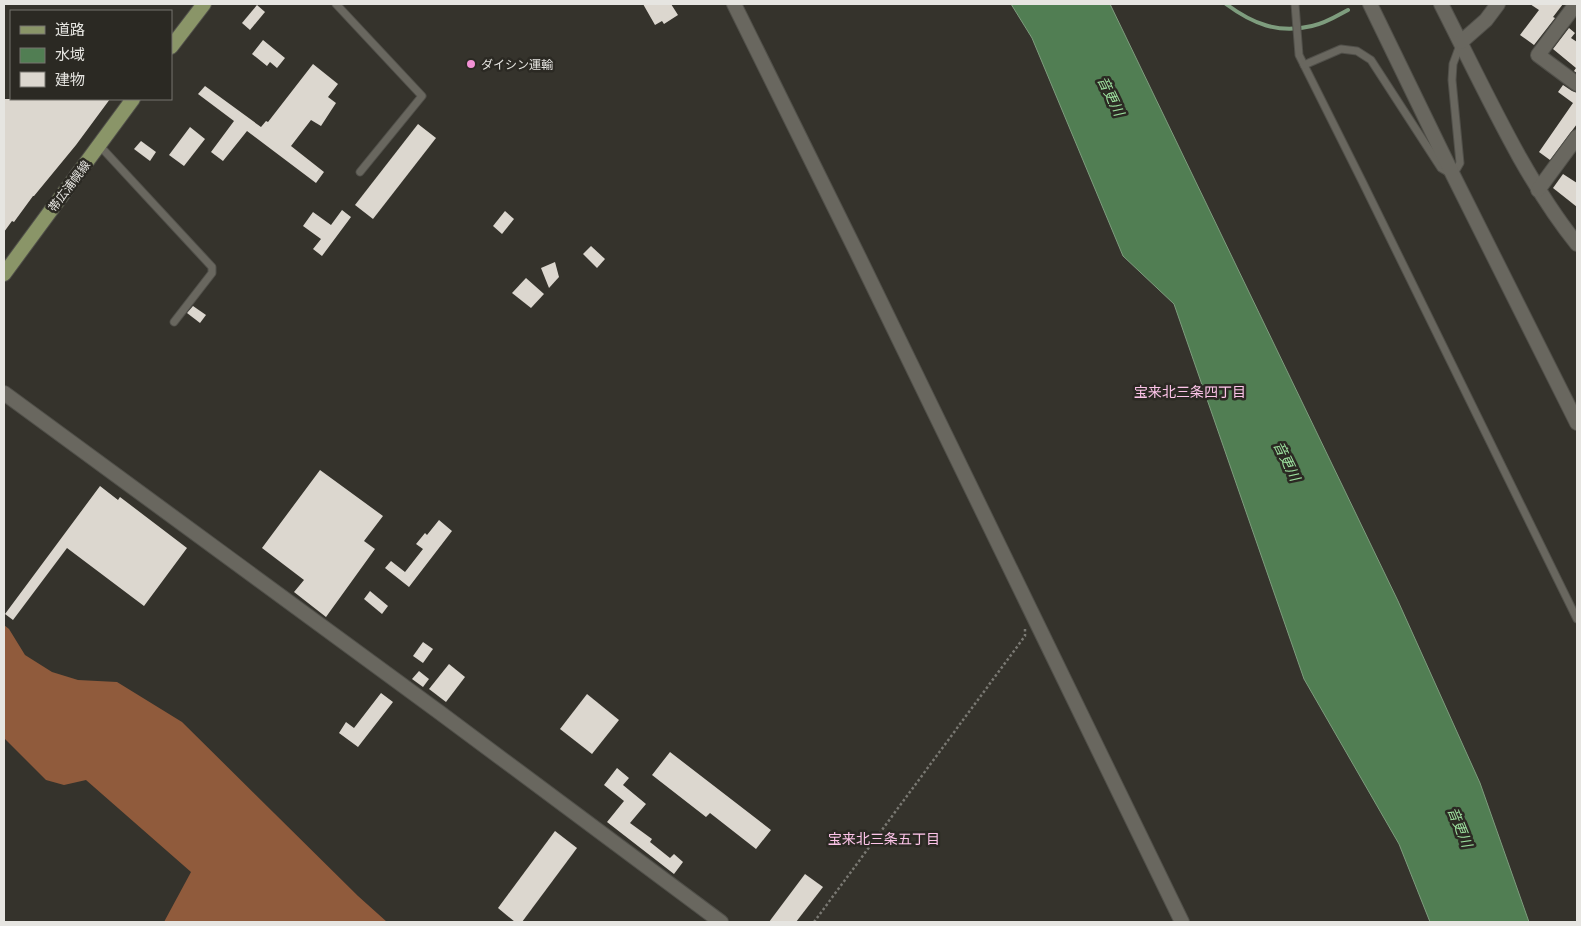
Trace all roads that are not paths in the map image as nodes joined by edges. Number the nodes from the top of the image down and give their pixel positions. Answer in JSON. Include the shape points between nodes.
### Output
{"nodes":[{"id":1,"x":204,"y":4,"type":"edge"},
{"id":2,"x":336,"y":4,"type":"edge"},
{"id":3,"x":734,"y":4,"type":"edge"},
{"id":4,"x":1295,"y":4,"type":"edge"},
{"id":5,"x":1370,"y":4,"type":"edge"},
{"id":6,"x":1441,"y":4,"type":"edge"},
{"id":7,"x":1498,"y":4,"type":"edge"},
{"id":8,"x":1576,"y":4,"type":"edge"},
{"id":9,"x":1461,"y":42,"type":"junction"},
{"id":10,"x":172,"y":47,"type":"edge"},
{"id":11,"x":1304,"y":65,"type":"junction"},
{"id":12,"x":1577,"y":84,"type":"edge"},
{"id":13,"x":132,"y":100,"type":"edge"},
{"id":14,"x":1577,"y":137,"type":"edge"},
{"id":15,"x":99,"y":145,"type":"junction"},
{"id":16,"x":360,"y":172,"type":"dead end"},
{"id":17,"x":1453,"y":175,"type":"junction"},
{"id":18,"x":1538,"y":190,"type":"junction"},
{"id":19,"x":1577,"y":244,"type":"edge"},
{"id":20,"x":4,"y":274,"type":"edge"},
{"id":21,"x":174,"y":322,"type":"dead end"},
{"id":22,"x":4,"y":393,"type":"edge"},
{"id":23,"x":1577,"y":423,"type":"edge"},
{"id":24,"x":1577,"y":619,"type":"edge"},
{"id":25,"x":722,"y":922,"type":"edge"},
{"id":26,"x":1182,"y":922,"type":"edge"}],
"edges":[{"from":1,"to":10,"type":"main road"},
{"from":2,"to":16,"type":"lane","via":[[422,96]]},
{"from":3,"to":26,"type":"street"},
{"from":4,"to":11,"type":"lane","via":[[1297,44]]},
{"from":5,"to":17,"type":"street"},
{"from":6,"to":9,"type":"street"},
{"from":7,"to":9,"type":"street","via":[[1486,20]]},
{"from":8,"to":12,"type":"street","via":[[1538,55]]},
{"from":9,"to":17,"type":"lane","via":[[1453,64],[1452,80],[1460,163]]},
{"from":9,"to":18,"type":"street"},
{"from":11,"to":17,"type":"lane","via":[[1341,49],[1358,51],[1371,60],[1441,168]]},
{"from":11,"to":24,"type":"lane"},
{"from":13,"to":15,"type":"main road","name":"帯広浦幌線"},
{"from":14,"to":18,"type":"street"},
{"from":15,"to":20,"type":"main road","name":"帯広浦幌線"},
{"from":15,"to":21,"type":"lane","via":[[212,267],[212,273]]},
{"from":17,"to":23,"type":"street"},
{"from":18,"to":19,"type":"street"},
{"from":22,"to":25,"type":"street"}]}
